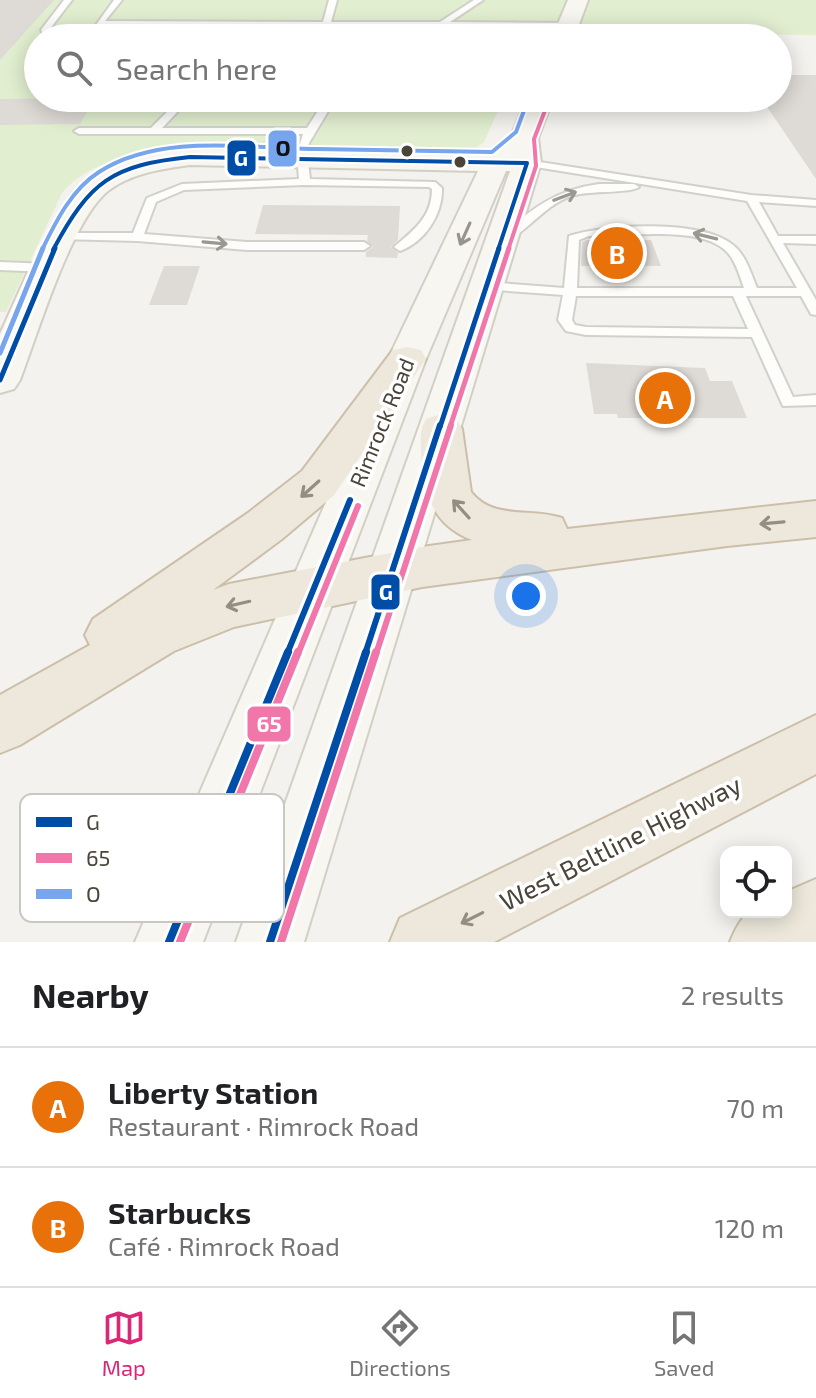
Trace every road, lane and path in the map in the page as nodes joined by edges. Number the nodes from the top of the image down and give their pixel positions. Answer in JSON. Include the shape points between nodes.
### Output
{"nodes":[{"id":1,"x":68,"y":0,"type":"edge"},
{"id":2,"x":118,"y":0,"type":"edge"},
{"id":3,"x":333,"y":0,"type":"edge"},
{"id":4,"x":479,"y":0,"type":"edge"},
{"id":5,"x":578,"y":0,"type":"edge"},
{"id":6,"x":175,"y":23,"type":"junction"},
{"id":7,"x":50,"y":24,"type":"edge"},
{"id":8,"x":172,"y":24,"type":"edge"},
{"id":9,"x":326,"y":24,"type":"junction"},
{"id":10,"x":346,"y":24,"type":"edge"},
{"id":11,"x":442,"y":24,"type":"edge"},
{"id":12,"x":569,"y":24,"type":"edge"},
{"id":13,"x":172,"y":112,"type":"edge"},
{"id":14,"x":325,"y":112,"type":"edge"},
{"id":15,"x":534,"y":112,"type":"edge"},
{"id":16,"x":79,"y":131,"type":"dead end"},
{"id":17,"x":154,"y":131,"type":"junction"},
{"id":18,"x":516,"y":154,"type":"junction"},
{"id":19,"x":304,"y":157,"type":"junction"},
{"id":20,"x":731,"y":195,"type":"junction"},
{"id":21,"x":751,"y":198,"type":"junction"},
{"id":22,"x":816,"y":203,"type":"edge"},
{"id":23,"x":63,"y":237,"type":"junction"},
{"id":24,"x":137,"y":237,"type":"junction"},
{"id":25,"x":775,"y":239,"type":"junction"},
{"id":26,"x":501,"y":240,"type":"junction"},
{"id":27,"x":812,"y":242,"type":"edge"},
{"id":28,"x":364,"y":246,"type":"dead end"},
{"id":29,"x":400,"y":247,"type":"dead end"},
{"id":30,"x":0,"y":266,"type":"edge"},
{"id":31,"x":49,"y":268,"type":"junction"},
{"id":32,"x":486,"y":286,"type":"junction"},
{"id":33,"x":568,"y":292,"type":"junction"},
{"id":34,"x":745,"y":292,"type":"junction"},
{"id":35,"x":805,"y":292,"type":"junction"},
{"id":36,"x":816,"y":311,"type":"edge"},
{"id":37,"x":757,"y":333,"type":"junction"},
{"id":38,"x":407,"y":359,"type":"junction"},
{"id":39,"x":1,"y":373,"type":"edge"},
{"id":40,"x":816,"y":400,"type":"edge"},
{"id":41,"x":441,"y":429,"type":"junction"},
{"id":42,"x":816,"y":519,"type":"edge"},
{"id":43,"x":727,"y":527,"type":"junction"},
{"id":44,"x":391,"y":572,"type":"junction"},
{"id":45,"x":314,"y":588,"type":"junction"},
{"id":46,"x":0,"y":720,"type":"edge"},
{"id":47,"x":0,"y":726,"type":"edge"},
{"id":48,"x":816,"y":743,"type":"edge"},
{"id":49,"x":230,"y":794,"type":"edge"},
{"id":50,"x":284,"y":901,"type":"edge"},
{"id":51,"x":816,"y":912,"type":"edge"},
{"id":52,"x":177,"y":922,"type":"edge"},
{"id":53,"x":277,"y":922,"type":"edge"},
{"id":54,"x":169,"y":942,"type":"edge"},
{"id":55,"x":270,"y":942,"type":"edge"},
{"id":56,"x":424,"y":942,"type":"edge"},
{"id":57,"x":764,"y":942,"type":"edge"}],
"edges":[{"from":1,"to":7,"type":"lane"},
{"from":2,"to":6,"type":"lane","via":[[99,23]]},
{"from":3,"to":9,"type":"lane"},
{"from":4,"to":11,"type":"lane"},
{"from":5,"to":12,"type":"main road"},
{"from":6,"to":8,"type":"lane"},
{"from":6,"to":9,"type":"lane"},
{"from":9,"to":10,"type":"lane"},
{"from":13,"to":17,"type":"lane"},
{"from":14,"to":19,"type":"lane"},
{"from":15,"to":18,"type":"main road","name":"Rimrock Road"},
{"from":16,"to":17,"type":"lane"},
{"from":17,"to":19,"type":"lane"},
{"from":18,"to":19,"type":"main road"},
{"from":18,"to":20,"type":"lane"},
{"from":18,"to":26,"type":"main road","name":"Rimrock Road"},
{"from":18,"to":38,"type":"main road","name":"Rimrock Road","one_way":true},
{"from":19,"to":23,"type":"main road","via":[[190,157],[136,167],[89,192]]},
{"from":19,"to":24,"type":"lane","via":[[182,187],[151,200]]},
{"from":19,"to":29,"type":"lane","via":[[437,188],[438,199],[416,238]]},
{"from":20,"to":21,"type":"lane"},
{"from":26,"to":20,"type":"lane","one_way":true,"via":[[550,202],[586,189]]},
{"from":21,"to":22,"type":"lane"},
{"from":21,"to":25,"type":"lane"},
{"from":23,"to":24,"type":"lane"},
{"from":23,"to":31,"type":"main road"},
{"from":24,"to":28,"type":"lane","one_way":true,"via":[[247,246]]},
{"from":25,"to":27,"type":"lane"},
{"from":25,"to":35,"type":"lane"},
{"from":26,"to":32,"type":"main road","name":"Rimrock Road"},
{"from":30,"to":31,"type":"lane"},
{"from":31,"to":39,"type":"main road"},
{"from":32,"to":33,"type":"lane"},
{"from":32,"to":41,"type":"main road","name":"Rimrock Road"},
{"from":33,"to":34,"type":"lane"},
{"from":34,"to":33,"type":"lane","one_way":true,"via":[[732,249],[695,233],[588,233],[573,238]]},
{"from":33,"to":37,"type":"lane","via":[[565,320],[571,328]]},
{"from":34,"to":35,"type":"lane"},
{"from":34,"to":37,"type":"lane"},
{"from":35,"to":36,"type":"lane"},
{"from":37,"to":40,"type":"lane","via":[[788,402]]},
{"from":38,"to":45,"type":"main road","name":"Rimrock Road"},
{"from":38,"to":46,"type":"highway","one_way":true,"via":[[318,483]]},
{"from":43,"to":41,"type":"highway","one_way":true,"via":[[504,532],[478,524],[461,513],[449,493]]},
{"from":41,"to":44,"type":"main road","name":"Rimrock Road"},
{"from":42,"to":43,"type":"highway","one_way":true},
{"from":43,"to":44,"type":"highway"},
{"from":44,"to":45,"type":"highway"},
{"from":44,"to":50,"type":"main road","name":"Rimrock Road"},
{"from":45,"to":47,"type":"highway","one_way":true,"via":[[229,606],[156,635]]},
{"from":45,"to":49,"type":"main road","name":"Rimrock Road"},
{"from":48,"to":56,"type":"highway","name":"West Beltline Highway","one_way":true},
{"from":51,"to":57,"type":"highway"},
{"from":52,"to":54,"type":"main road","name":"Rimrock Road"},
{"from":53,"to":55,"type":"main road","name":"Rimrock Road"}]}
